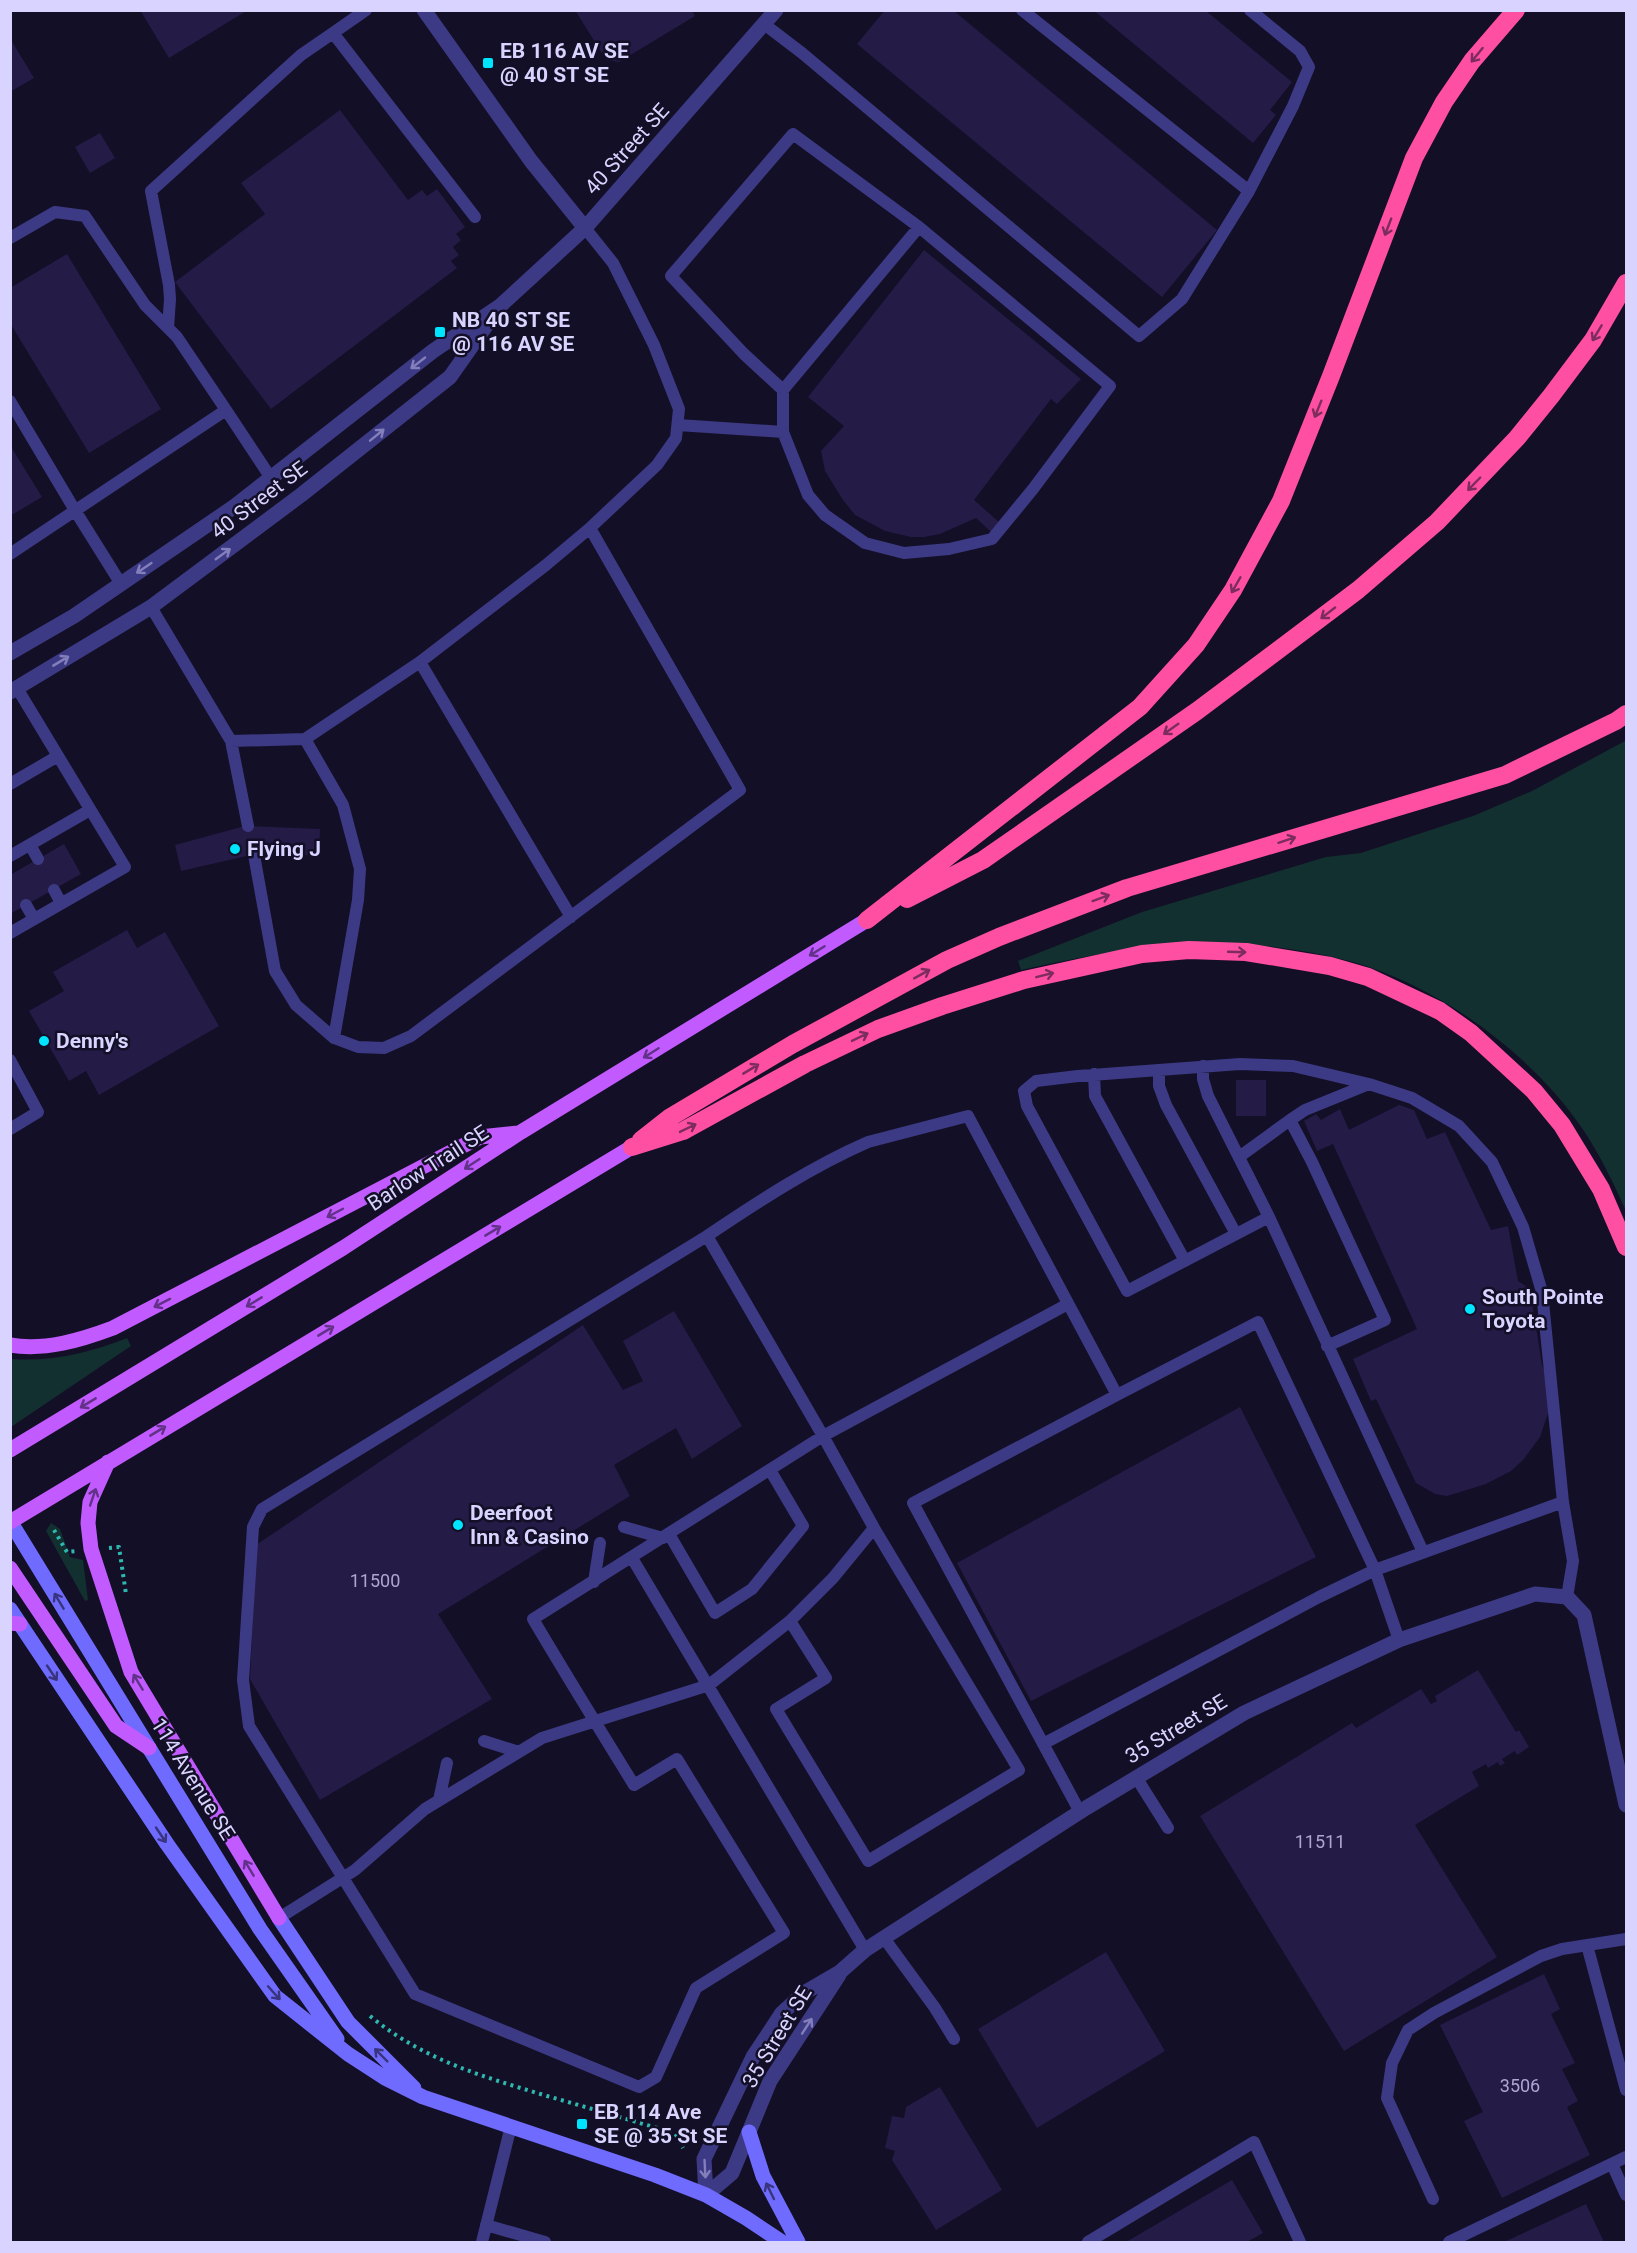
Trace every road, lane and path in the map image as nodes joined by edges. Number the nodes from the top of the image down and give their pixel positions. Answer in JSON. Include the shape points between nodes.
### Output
{"nodes":[{"id":1,"x":366,"y":10,"type":"edge"},
{"id":2,"x":424,"y":10,"type":"edge"},
{"id":3,"x":776,"y":10,"type":"edge"},
{"id":4,"x":1022,"y":10,"type":"edge"},
{"id":5,"x":1250,"y":10,"type":"edge"},
{"id":6,"x":1516,"y":10,"type":"edge"},
{"id":7,"x":764,"y":24,"type":"junction"},
{"id":8,"x":333,"y":33,"type":"junction"},
{"id":9,"x":1249,"y":191,"type":"junction"},
{"id":10,"x":475,"y":217,"type":"dead end"},
{"id":11,"x":919,"y":227,"type":"junction"},
{"id":12,"x":585,"y":228,"type":"junction"},
{"id":13,"x":10,"y":238,"type":"edge"},
{"id":14,"x":1626,"y":283,"type":"edge"},
{"id":15,"x":500,"y":306,"type":"junction"},
{"id":16,"x":168,"y":328,"type":"junction"},
{"id":17,"x":783,"y":390,"type":"junction"},
{"id":18,"x":10,"y":401,"type":"edge"},
{"id":19,"x":226,"y":410,"type":"junction"},
{"id":20,"x":678,"y":425,"type":"junction"},
{"id":21,"x":783,"y":432,"type":"junction"},
{"id":22,"x":271,"y":478,"type":"junction"},
{"id":23,"x":76,"y":512,"type":"junction"},
{"id":24,"x":590,"y":528,"type":"junction"},
{"id":25,"x":10,"y":554,"type":"edge"},
{"id":26,"x":121,"y":584,"type":"junction"},
{"id":27,"x":151,"y":607,"type":"junction"},
{"id":28,"x":10,"y":653,"type":"edge"},
{"id":29,"x":420,"y":662,"type":"junction"},
{"id":30,"x":14,"y":690,"type":"edge"},
{"id":31,"x":1621,"y":718,"type":"edge"},
{"id":32,"x":305,"y":739,"type":"junction"},
{"id":33,"x":231,"y":741,"type":"junction"},
{"id":34,"x":58,"y":756,"type":"junction"},
{"id":35,"x":10,"y":784,"type":"edge"},
{"id":36,"x":90,"y":810,"type":"junction"},
{"id":37,"x":248,"y":826,"type":"dead end"},
{"id":38,"x":30,"y":845,"type":"junction"},
{"id":39,"x":254,"y":855,"type":"dead end"},
{"id":40,"x":10,"y":856,"type":"edge"},
{"id":41,"x":38,"y":859,"type":"dead end"},
{"id":42,"x":54,"y":890,"type":"dead end"},
{"id":43,"x":61,"y":903,"type":"junction"},
{"id":44,"x":26,"y":905,"type":"dead end"},
{"id":45,"x":571,"y":917,"type":"junction"},
{"id":46,"x":34,"y":919,"type":"junction"},
{"id":47,"x":867,"y":920,"type":"junction"},
{"id":48,"x":11,"y":932,"type":"edge"},
{"id":49,"x":334,"y":1038,"type":"junction"},
{"id":50,"x":10,"y":1060,"type":"edge"},
{"id":51,"x":1203,"y":1066,"type":"junction"},
{"id":52,"x":1160,"y":1070,"type":"junction"},
{"id":53,"x":1094,"y":1074,"type":"junction"},
{"id":54,"x":1369,"y":1084,"type":"junction"},
{"id":55,"x":1290,"y":1120,"type":"junction"},
{"id":56,"x":10,"y":1129,"type":"edge"},
{"id":57,"x":521,"y":1132,"type":"junction"},
{"id":58,"x":632,"y":1147,"type":"junction"},
{"id":59,"x":1239,"y":1157,"type":"junction"},
{"id":60,"x":1269,"y":1217,"type":"junction"},
{"id":61,"x":1236,"y":1234,"type":"junction"},
{"id":62,"x":707,"y":1236,"type":"junction"},
{"id":63,"x":1626,"y":1247,"type":"edge"},
{"id":64,"x":1185,"y":1261,"type":"junction"},
{"id":65,"x":1068,"y":1304,"type":"junction"},
{"id":66,"x":10,"y":1345,"type":"edge"},
{"id":67,"x":1327,"y":1346,"type":"junction"},
{"id":68,"x":1117,"y":1395,"type":"junction"},
{"id":69,"x":823,"y":1436,"type":"junction"},
{"id":70,"x":10,"y":1450,"type":"edge"},
{"id":71,"x":108,"y":1461,"type":"junction"},
{"id":72,"x":770,"y":1470,"type":"junction"},
{"id":73,"x":1563,"y":1502,"type":"junction"},
{"id":74,"x":11,"y":1521,"type":"edge"},
{"id":75,"x":624,"y":1527,"type":"dead end"},
{"id":76,"x":874,"y":1528,"type":"junction"},
{"id":77,"x":54,"y":1530,"type":"dead end"},
{"id":78,"x":666,"y":1536,"type":"junction"},
{"id":79,"x":600,"y":1543,"type":"dead end"},
{"id":80,"x":80,"y":1550,"type":"dead end"},
{"id":81,"x":1423,"y":1552,"type":"junction"},
{"id":82,"x":632,"y":1558,"type":"junction"},
{"id":83,"x":10,"y":1568,"type":"edge"},
{"id":84,"x":1375,"y":1570,"type":"junction"},
{"id":85,"x":594,"y":1582,"type":"junction"},
{"id":86,"x":1567,"y":1597,"type":"junction"},
{"id":87,"x":10,"y":1610,"type":"edge"},
{"id":88,"x":790,"y":1620,"type":"junction"},
{"id":89,"x":15,"y":1624,"type":"edge"},
{"id":90,"x":1399,"y":1640,"type":"junction"},
{"id":91,"x":709,"y":1685,"type":"junction"},
{"id":92,"x":595,"y":1721,"type":"junction"},
{"id":93,"x":484,"y":1741,"type":"dead end"},
{"id":94,"x":1043,"y":1744,"type":"junction"},
{"id":95,"x":149,"y":1748,"type":"junction"},
{"id":96,"x":519,"y":1752,"type":"junction"},
{"id":97,"x":447,"y":1763,"type":"dead end"},
{"id":98,"x":1136,"y":1777,"type":"junction"},
{"id":99,"x":439,"y":1800,"type":"junction"},
{"id":100,"x":1626,"y":1805,"type":"edge"},
{"id":101,"x":1080,"y":1812,"type":"junction"},
{"id":102,"x":1168,"y":1828,"type":"dead end"},
{"id":103,"x":344,"y":1878,"type":"junction"},
{"id":104,"x":279,"y":1918,"type":"junction"},
{"id":105,"x":884,"y":1938,"type":"junction"},
{"id":106,"x":1626,"y":1939,"type":"edge"},
{"id":107,"x":1587,"y":1945,"type":"junction"},
{"id":108,"x":865,"y":1950,"type":"junction"},
{"id":109,"x":840,"y":1972,"type":"junction"},
{"id":110,"x":954,"y":2039,"type":"dead end"},
{"id":111,"x":348,"y":2054,"type":"junction"},
{"id":112,"x":1626,"y":2090,"type":"edge"},
{"id":113,"x":423,"y":2097,"type":"junction"},
{"id":114,"x":511,"y":2126,"type":"junction"},
{"id":115,"x":749,"y":2132,"type":"junction"},
{"id":116,"x":1626,"y":2157,"type":"edge"},
{"id":117,"x":1612,"y":2164,"type":"junction"},
{"id":118,"x":1626,"y":2195,"type":"edge"},
{"id":119,"x":706,"y":2196,"type":"junction"},
{"id":120,"x":1433,"y":2199,"type":"dead end"},
{"id":121,"x":486,"y":2225,"type":"junction"},
{"id":122,"x":482,"y":2242,"type":"edge"},
{"id":123,"x":544,"y":2242,"type":"edge"},
{"id":124,"x":782,"y":2242,"type":"edge"},
{"id":125,"x":798,"y":2242,"type":"edge"},
{"id":126,"x":1088,"y":2242,"type":"edge"},
{"id":127,"x":1300,"y":2242,"type":"edge"},
{"id":128,"x":1449,"y":2242,"type":"edge"}],
"edges":[{"from":1,"to":8,"type":"lane"},
{"from":2,"to":12,"type":"street","via":[[531,162]]},
{"from":3,"to":7,"type":"street","name":"40 Street SE"},
{"from":4,"to":9,"type":"lane"},
{"from":5,"to":9,"type":"lane","via":[[1300,51],[1309,67]]},
{"from":6,"to":47,"type":"highway","one_way":true,"via":[[1472,61],[1414,158],[1281,501],[1233,590],[1196,645],[1140,707]]},
{"from":7,"to":9,"type":"lane","via":[[1139,336],[1182,299]]},
{"from":7,"to":12,"type":"street","name":"40 Street SE"},
{"from":8,"to":10,"type":"lane"},
{"from":8,"to":16,"type":"lane","via":[[301,55],[151,191],[169,285]]},
{"from":11,"to":17,"type":"lane"},
{"from":11,"to":17,"type":"lane","via":[[793,134],[671,276]]},
{"from":11,"to":21,"type":"lane","via":[[1110,386],[992,539],[949,549],[904,553],[865,543],[825,515],[808,495]]},
{"from":12,"to":15,"type":"street","name":"40 Street SE"},
{"from":12,"to":20,"type":"lane","via":[[613,263],[654,345],[679,409]]},
{"from":13,"to":16,"type":"lane","via":[[54,212],[85,216],[145,304]]},
{"from":14,"to":47,"type":"highway","one_way":true,"via":[[1593,340],[1517,438],[1437,522],[1358,590],[1197,711],[983,860]]},
{"from":15,"to":22,"type":"street","name":"40 Street SE","one_way":true,"via":[[433,351]]},
{"from":27,"to":15,"type":"street","name":"40 Street SE","one_way":true,"via":[[450,377]]},
{"from":16,"to":19,"type":"lane"},
{"from":17,"to":21,"type":"lane"},
{"from":18,"to":23,"type":"lane"},
{"from":19,"to":22,"type":"lane"},
{"from":19,"to":23,"type":"lane"},
{"from":20,"to":21,"type":"lane"},
{"from":20,"to":24,"type":"lane","via":[[676,438],[657,465]]},
{"from":22,"to":26,"type":"street","name":"40 Street SE","one_way":true},
{"from":23,"to":25,"type":"lane"},
{"from":23,"to":26,"type":"lane"},
{"from":24,"to":29,"type":"lane"},
{"from":24,"to":45,"type":"lane","via":[[740,790]]},
{"from":26,"to":28,"type":"street","name":"40 Street SE"},
{"from":30,"to":27,"type":"street","name":"40 Street SE","one_way":true},
{"from":27,"to":33,"type":"lane"},
{"from":29,"to":32,"type":"lane"},
{"from":29,"to":45,"type":"lane"},
{"from":30,"to":34,"type":"lane"},
{"from":58,"to":31,"type":"highway","one_way":true,"via":[[669,1118],[794,1044],[947,960],[999,937],[1126,888],[1505,775]]},
{"from":32,"to":33,"type":"lane"},
{"from":32,"to":49,"type":"lane","via":[[343,806],[360,869]]},
{"from":33,"to":37,"type":"lane"},
{"from":34,"to":35,"type":"lane"},
{"from":34,"to":36,"type":"lane"},
{"from":36,"to":38,"type":"lane"},
{"from":36,"to":43,"type":"lane","via":[[124,867]]},
{"from":38,"to":40,"type":"lane"},
{"from":38,"to":41,"type":"lane"},
{"from":39,"to":49,"type":"lane","via":[[275,971],[296,1005]]},
{"from":42,"to":43,"type":"lane"},
{"from":43,"to":46,"type":"lane"},
{"from":44,"to":46,"type":"lane"},
{"from":45,"to":49,"type":"lane","via":[[411,1036],[384,1048],[358,1047]]},
{"from":46,"to":48,"type":"lane"},
{"from":47,"to":57,"type":"main road","name":"Barlow Trail SE","one_way":true},
{"from":50,"to":56,"type":"lane","via":[[38,1112]]},
{"from":51,"to":52,"type":"lane"},
{"from":51,"to":54,"type":"lane","via":[[1293,1066]]},
{"from":51,"to":59,"type":"lane","via":[[1208,1096]]},
{"from":52,"to":53,"type":"lane"},
{"from":52,"to":61,"type":"lane","via":[[1159,1086],[1166,1105]]},
{"from":53,"to":64,"type":"lane","via":[[1095,1096]]},
{"from":53,"to":64,"type":"lane","via":[[1036,1081],[1024,1091],[1027,1106],[1127,1291]]},
{"from":54,"to":55,"type":"lane"},
{"from":54,"to":73,"type":"lane","via":[[1412,1098],[1459,1126],[1492,1162],[1523,1227],[1542,1292]]},
{"from":55,"to":59,"type":"lane"},
{"from":55,"to":67,"type":"lane","via":[[1385,1320]]},
{"from":57,"to":66,"type":"main road","one_way":true,"via":[[480,1137],[113,1328],[80,1340]]},
{"from":57,"to":70,"type":"main road","name":"Barlow Trail SE","one_way":true,"via":[[343,1248]]},
{"from":58,"to":63,"type":"highway","one_way":true,"via":[[683,1131],[805,1064],[878,1029],[942,1006],[1024,980],[1142,954],[1189,950],[1246,952],[1330,966],[1368,977],[1440,1011],[1471,1033],[1534,1090],[1562,1125],[1601,1189]]},
{"from":71,"to":58,"type":"main road","one_way":true},
{"from":59,"to":60,"type":"lane"},
{"from":60,"to":61,"type":"lane"},
{"from":60,"to":67,"type":"lane"},
{"from":61,"to":64,"type":"lane"},
{"from":62,"to":65,"type":"lane","via":[[761,1199],[858,1146],[968,1116]]},
{"from":62,"to":69,"type":"lane"},
{"from":62,"to":103,"type":"lane","via":[[262,1509],[253,1527],[243,1680],[249,1726]]},
{"from":65,"to":68,"type":"lane"},
{"from":65,"to":69,"type":"lane"},
{"from":67,"to":81,"type":"lane"},
{"from":68,"to":84,"type":"lane","via":[[1258,1322]]},
{"from":68,"to":94,"type":"lane","via":[[913,1503]]},
{"from":69,"to":72,"type":"lane"},
{"from":69,"to":76,"type":"lane"},
{"from":71,"to":74,"type":"main road"},
{"from":104,"to":71,"type":"main road","one_way":true,"via":[[132,1672],[91,1549],[88,1523],[90,1502]]},
{"from":72,"to":78,"type":"lane"},
{"from":72,"to":78,"type":"lane","via":[[803,1526],[752,1589],[715,1613]]},
{"from":73,"to":81,"type":"lane"},
{"from":73,"to":86,"type":"lane","via":[[1573,1561]]},
{"from":95,"to":74,"type":"main road","name":"114 Avenue SE","one_way":true},
{"from":75,"to":78,"type":"lane"},
{"from":76,"to":88,"type":"lane","via":[[833,1578]]},
{"from":76,"to":88,"type":"lane","via":[[1019,1770],[868,1861],[776,1709],[826,1678]]},
{"from":77,"to":80,"type":"path","via":[[67,1552]]},
{"from":78,"to":82,"type":"lane"},
{"from":79,"to":85,"type":"lane"},
{"from":81,"to":84,"type":"lane"},
{"from":82,"to":85,"type":"lane"},
{"from":82,"to":91,"type":"lane"},
{"from":83,"to":95,"type":"main road","via":[[116,1726]]},
{"from":84,"to":90,"type":"lane"},
{"from":84,"to":94,"type":"lane"},
{"from":85,"to":92,"type":"lane","via":[[533,1619]]},
{"from":86,"to":90,"type":"street","name":"35 Street SE","via":[[1535,1594]]},
{"from":86,"to":100,"type":"street","via":[[1584,1615]]},
{"from":87,"to":89,"type":"main road","name":"114 Avenue SE"},
{"from":88,"to":91,"type":"lane"},
{"from":89,"to":111,"type":"main road","name":"114 Avenue SE","one_way":true,"via":[[275,1996]]},
{"from":90,"to":98,"type":"street","name":"35 Street SE","via":[[1244,1713]]},
{"from":91,"to":92,"type":"lane"},
{"from":91,"to":108,"type":"lane"},
{"from":92,"to":96,"type":"lane","via":[[543,1738]]},
{"from":92,"to":103,"type":"lane","via":[[634,1785],[677,1759],[784,1933],[696,1988],[656,2077],[639,2087],[415,1994]]},
{"from":93,"to":96,"type":"lane"},
{"from":94,"to":101,"type":"lane"},
{"from":95,"to":111,"type":"main road","name":"114 Avenue SE","via":[[260,1929]]},
{"from":96,"to":99,"type":"lane"},
{"from":97,"to":99,"type":"lane"},
{"from":98,"to":101,"type":"street","name":"35 Street SE"},
{"from":98,"to":102,"type":"lane"},
{"from":99,"to":103,"type":"lane"},
{"from":101,"to":105,"type":"street","name":"35 Street SE"},
{"from":103,"to":104,"type":"lane"},
{"from":113,"to":104,"type":"main road","one_way":true,"via":[[348,2022]]},
{"from":105,"to":108,"type":"street","name":"35 Street SE"},
{"from":105,"to":110,"type":"lane"},
{"from":106,"to":107,"type":"lane"},
{"from":107,"to":112,"type":"lane"},
{"from":107,"to":120,"type":"lane","via":[[1541,1956],[1408,2030],[1392,2063],[1387,2098]]},
{"from":108,"to":109,"type":"street","name":"35 Street SE"},
{"from":115,"to":109,"type":"street","name":"35 Street SE","one_way":true,"via":[[770,2081]]},
{"from":109,"to":119,"type":"street","name":"35 Street SE","one_way":true,"via":[[804,1993],[782,2013],[753,2057],[704,2158]]},
{"from":111,"to":113,"type":"main road","name":"114 Avenue SE"},
{"from":113,"to":114,"type":"main road","name":"114 Avenue SE"},
{"from":114,"to":119,"type":"main road","name":"114 Avenue SE"},
{"from":114,"to":121,"type":"lane"},
{"from":115,"to":119,"type":"street","name":"35 Street SE","via":[[732,2173]]},
{"from":125,"to":115,"type":"main road","one_way":true,"via":[[764,2176]]},
{"from":116,"to":117,"type":"lane"},
{"from":117,"to":118,"type":"lane"},
{"from":117,"to":128,"type":"lane"},
{"from":119,"to":124,"type":"main road","name":"114 Avenue SE"},
{"from":121,"to":122,"type":"lane"},
{"from":121,"to":123,"type":"lane"},
{"from":126,"to":127,"type":"lane","via":[[1254,2142]]}]}
